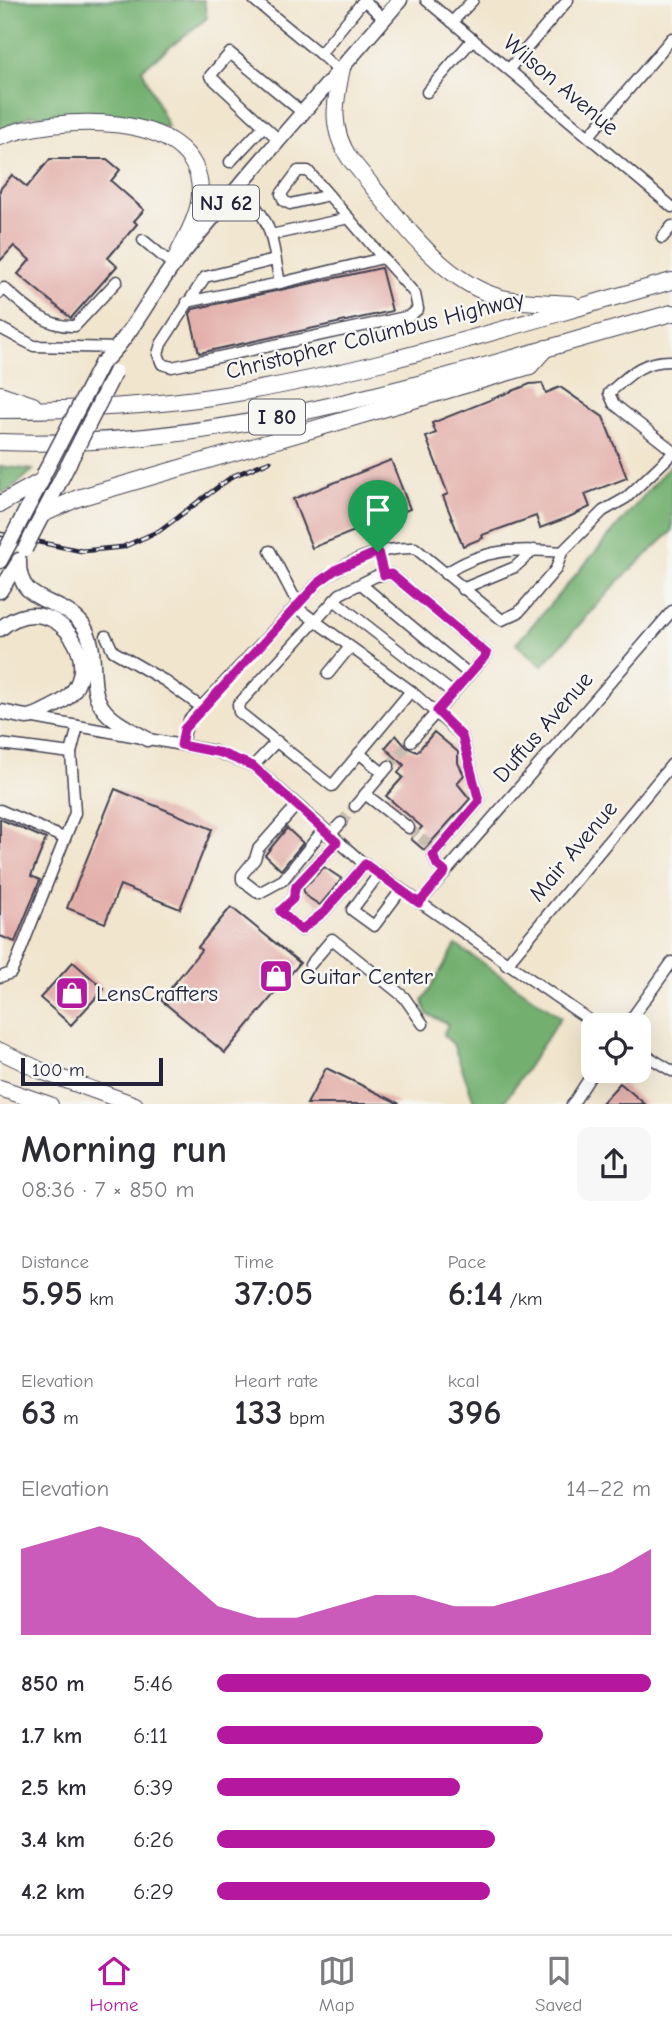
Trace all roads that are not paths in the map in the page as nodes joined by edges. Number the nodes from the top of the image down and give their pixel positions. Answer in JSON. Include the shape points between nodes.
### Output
{"nodes":[{"id":1,"x":254,"y":0,"type":"edge"},
{"id":2,"x":400,"y":0,"type":"edge"},
{"id":3,"x":426,"y":0,"type":"edge"},
{"id":4,"x":472,"y":0,"type":"edge"},
{"id":5,"x":568,"y":0,"type":"edge"},
{"id":6,"x":384,"y":19,"type":"junction"},
{"id":7,"x":452,"y":22,"type":"junction"},
{"id":8,"x":672,"y":38,"type":"edge"},
{"id":9,"x":473,"y":39,"type":"junction"},
{"id":10,"x":320,"y":54,"type":"junction"},
{"id":11,"x":341,"y":69,"type":"junction"},
{"id":12,"x":509,"y":69,"type":"junction"},
{"id":13,"x":427,"y":92,"type":"dead end"},
{"id":14,"x":303,"y":113,"type":"junction"},
{"id":15,"x":263,"y":127,"type":"junction"},
{"id":16,"x":589,"y":136,"type":"junction"},
{"id":17,"x":0,"y":137,"type":"edge"},
{"id":18,"x":279,"y":140,"type":"junction"},
{"id":19,"x":230,"y":162,"type":"dead end"},
{"id":20,"x":239,"y":189,"type":"junction"},
{"id":21,"x":329,"y":195,"type":"dead end"},
{"id":22,"x":671,"y":204,"type":"edge"},
{"id":23,"x":349,"y":218,"type":"junction"},
{"id":24,"x":672,"y":226,"type":"edge"},
{"id":25,"x":271,"y":235,"type":"junction"},
{"id":26,"x":662,"y":237,"type":"dead end"},
{"id":27,"x":143,"y":240,"type":"dead end"},
{"id":28,"x":383,"y":258,"type":"junction"},
{"id":29,"x":275,"y":260,"type":"junction"},
{"id":30,"x":173,"y":265,"type":"junction"},
{"id":31,"x":117,"y":281,"type":"dead end"},
{"id":32,"x":672,"y":281,"type":"edge"},
{"id":33,"x":280,"y":283,"type":"junction"},
{"id":34,"x":1,"y":288,"type":"edge"},
{"id":35,"x":187,"y":302,"type":"junction"},
{"id":36,"x":584,"y":305,"type":"junction"},
{"id":37,"x":672,"y":313,"type":"edge"},
{"id":38,"x":0,"y":328,"type":"edge"},
{"id":39,"x":119,"y":348,"type":"junction"},
{"id":40,"x":546,"y":348,"type":"junction"},
{"id":41,"x":672,"y":362,"type":"edge"},
{"id":42,"x":0,"y":394,"type":"edge"},
{"id":43,"x":0,"y":410,"type":"edge"},
{"id":44,"x":48,"y":410,"type":"junction"},
{"id":45,"x":0,"y":442,"type":"edge"},
{"id":46,"x":672,"y":452,"type":"edge"},
{"id":47,"x":42,"y":479,"type":"junction"},
{"id":48,"x":0,"y":504,"type":"edge"},
{"id":49,"x":43,"y":514,"type":"junction"},
{"id":50,"x":534,"y":550,"type":"junction"},
{"id":51,"x":270,"y":551,"type":"dead end"},
{"id":52,"x":378,"y":552,"type":"junction"},
{"id":53,"x":562,"y":552,"type":"junction"},
{"id":54,"x":22,"y":554,"type":"junction"},
{"id":55,"x":0,"y":561,"type":"edge"},
{"id":56,"x":445,"y":574,"type":"junction"},
{"id":57,"x":384,"y":575,"type":"junction"},
{"id":58,"x":361,"y":583,"type":"junction"},
{"id":59,"x":462,"y":589,"type":"junction"},
{"id":60,"x":0,"y":591,"type":"edge"},
{"id":61,"x":334,"y":600,"type":"junction"},
{"id":62,"x":298,"y":605,"type":"junction"},
{"id":63,"x":672,"y":611,"type":"edge"},
{"id":64,"x":313,"y":622,"type":"junction"},
{"id":65,"x":0,"y":629,"type":"edge"},
{"id":66,"x":106,"y":636,"type":"dead end"},
{"id":67,"x":349,"y":648,"type":"junction"},
{"id":68,"x":328,"y":674,"type":"dead end"},
{"id":69,"x":469,"y":674,"type":"junction"},
{"id":70,"x":411,"y":691,"type":"junction"},
{"id":71,"x":453,"y":693,"type":"junction"},
{"id":72,"x":201,"y":708,"type":"junction"},
{"id":73,"x":437,"y":711,"type":"junction"},
{"id":74,"x":0,"y":712,"type":"edge"},
{"id":75,"x":29,"y":717,"type":"junction"},
{"id":76,"x":78,"y":726,"type":"junction"},
{"id":77,"x":146,"y":739,"type":"junction"},
{"id":78,"x":277,"y":741,"type":"junction"},
{"id":79,"x":411,"y":741,"type":"tunnel mouth"},
{"id":80,"x":0,"y":744,"type":"edge"},
{"id":81,"x":181,"y":745,"type":"junction"},
{"id":82,"x":71,"y":753,"type":"junction"},
{"id":83,"x":359,"y":753,"type":"junction"},
{"id":84,"x":672,"y":764,"type":"edge"},
{"id":85,"x":253,"y":766,"type":"junction"},
{"id":86,"x":365,"y":794,"type":"junction"},
{"id":87,"x":297,"y":805,"type":"junction"},
{"id":88,"x":355,"y":806,"type":"tunnel mouth"},
{"id":89,"x":0,"y":810,"type":"edge"},
{"id":90,"x":341,"y":823,"type":"tunnel mouth"},
{"id":91,"x":409,"y":828,"type":"tunnel mouth"},
{"id":92,"x":330,"y":836,"type":"junction"},
{"id":93,"x":64,"y":838,"type":"junction"},
{"id":94,"x":365,"y":864,"type":"junction"},
{"id":95,"x":445,"y":872,"type":"junction"},
{"id":96,"x":379,"y":874,"type":"junction"},
{"id":97,"x":401,"y":890,"type":"junction"},
{"id":98,"x":419,"y":903,"type":"junction"},
{"id":99,"x":672,"y":962,"type":"edge"},
{"id":100,"x":310,"y":965,"type":"dead end"},
{"id":101,"x":506,"y":965,"type":"junction"},
{"id":102,"x":0,"y":978,"type":"edge"},
{"id":103,"x":635,"y":1013,"type":"edge"},
{"id":104,"x":581,"y":1015,"type":"edge"},
{"id":105,"x":423,"y":1024,"type":"dead end"},
{"id":106,"x":0,"y":1051,"type":"edge"},
{"id":107,"x":651,"y":1058,"type":"edge"},
{"id":108,"x":0,"y":1064,"type":"edge"},
{"id":109,"x":672,"y":1071,"type":"edge"},
{"id":110,"x":44,"y":1072,"type":"junction"},
{"id":111,"x":586,"y":1083,"type":"edge"},
{"id":112,"x":0,"y":1088,"type":"edge"},
{"id":113,"x":0,"y":1100,"type":"edge"},
{"id":114,"x":40,"y":1104,"type":"edge"},
{"id":115,"x":50,"y":1104,"type":"edge"},
{"id":116,"x":135,"y":1104,"type":"edge"},
{"id":117,"x":572,"y":1104,"type":"edge"}],
"edges":[{"from":1,"to":10,"type":"street"},
{"from":2,"to":6,"type":"main road"},
{"from":3,"to":7,"type":"street","name":"Wilson Avenue"},
{"from":4,"to":7,"type":"street"},
{"from":5,"to":12,"type":"street"},
{"from":6,"to":10,"type":"street","via":[[364,0]]},
{"from":6,"to":11,"type":"main road"},
{"from":7,"to":9,"type":"street","name":"Wilson Avenue"},
{"from":8,"to":16,"type":"street"},
{"from":9,"to":12,"type":"street","name":"Wilson Avenue"},
{"from":9,"to":13,"type":"street"},
{"from":10,"to":11,"type":"street"},
{"from":11,"to":14,"type":"main road","number":"NJ 62"},
{"from":11,"to":36,"type":"highway","via":[[334,108],[338,140],[440,262],[462,280],[505,299]]},
{"from":12,"to":16,"type":"street","name":"Wilson Avenue"},
{"from":14,"to":15,"type":"street","via":[[230,52],[210,76]]},
{"from":14,"to":18,"type":"main road","number":"NJ 62"},
{"from":15,"to":18,"type":"street"},
{"from":15,"to":19,"type":"street"},
{"from":16,"to":22,"type":"street","name":"Wilson Avenue"},
{"from":17,"to":30,"type":"highway","via":[[45,124],[86,122],[145,131],[179,147],[197,171],[200,199]]},
{"from":18,"to":20,"type":"main road","number":"NJ 62"},
{"from":20,"to":25,"type":"street","via":[[261,209]]},
{"from":20,"to":30,"type":"main road","number":"NJ 62"},
{"from":21,"to":23,"type":"street"},
{"from":23,"to":25,"type":"street"},
{"from":23,"to":28,"type":"street"},
{"from":24,"to":26,"type":"street"},
{"from":25,"to":29,"type":"street"},
{"from":27,"to":30,"type":"street"},
{"from":28,"to":33,"type":"street"},
{"from":28,"to":35,"type":"street","via":[[417,297],[419,306],[414,314],[165,366],[158,349]]},
{"from":29,"to":33,"type":"street"},
{"from":29,"to":35,"type":"street","via":[[205,277]]},
{"from":30,"to":39,"type":"main road","number":"NJ 62"},
{"from":31,"to":34,"type":"street","via":[[78,325],[71,326],[39,317]]},
{"from":32,"to":36,"type":"highway","name":"Christopher Columbus Highway","number":"I 80"},
{"from":33,"to":35,"type":"street"},
{"from":36,"to":44,"type":"highway","name":"Christopher Columbus Highway","number":"I 80","via":[[269,387],[166,403]]},
{"from":37,"to":40,"type":"highway","number":"I 80"},
{"from":38,"to":39,"type":"street","via":[[34,346]]},
{"from":39,"to":47,"type":"main road","number":"NJ 62","bridge":true,"via":[[101,364]]},
{"from":39,"to":49,"type":"main road","number":"NJ 62","bridge":true,"via":[[115,372]]},
{"from":40,"to":45,"type":"highway","number":"I 80","via":[[269,419],[131,438]]},
{"from":40,"to":49,"type":"highway","via":[[530,366],[78,498]]},
{"from":41,"to":46,"type":"street","via":[[653,360],[635,369],[609,393],[614,404]]},
{"from":42,"to":44,"type":"highway"},
{"from":43,"to":44,"type":"highway","name":"Christopher Columbus Highway","number":"I 80"},
{"from":46,"to":53,"type":"street"},
{"from":47,"to":48,"type":"highway"},
{"from":47,"to":55,"type":"main road","number":"NJ 62","bridge":true},
{"from":49,"to":54,"type":"main road","number":"NJ 62","bridge":true},
{"from":50,"to":53,"type":"street"},
{"from":50,"to":56,"type":"street","via":[[504,549]]},
{"from":50,"to":59,"type":"street","via":[[515,567]]},
{"from":51,"to":62,"type":"street"},
{"from":52,"to":56,"type":"street","via":[[415,548]]},
{"from":52,"to":57,"type":"street"},
{"from":52,"to":62,"type":"street","via":[[337,569]]},
{"from":53,"to":59,"type":"street","via":[[556,569],[519,612],[502,620]]},
{"from":54,"to":60,"type":"main road","number":"NJ 62"},
{"from":54,"to":77,"type":"main road","via":[[19,576],[28,591],[72,615],[88,634],[97,694],[104,710]]},
{"from":56,"to":59,"type":"street"},
{"from":57,"to":58,"type":"street"},
{"from":57,"to":69,"type":"street","via":[[391,574],[487,654]]},
{"from":58,"to":61,"type":"street"},
{"from":58,"to":69,"type":"street"},
{"from":61,"to":64,"type":"street"},
{"from":61,"to":71,"type":"street"},
{"from":62,"to":64,"type":"street"},
{"from":62,"to":72,"type":"street"},
{"from":63,"to":95,"type":"street","name":"Duffus Avenue"},
{"from":64,"to":67,"type":"street"},
{"from":64,"to":78,"type":"street","via":[[238,705],[239,712]]},
{"from":65,"to":75,"type":"main road","via":[[22,617],[48,618],[70,634],[80,653],[79,675],[70,695]]},
{"from":66,"to":72,"type":"street","via":[[113,651]]},
{"from":67,"to":68,"type":"street"},
{"from":67,"to":70,"type":"street"},
{"from":69,"to":71,"type":"street"},
{"from":70,"to":73,"type":"street"},
{"from":70,"to":83,"type":"street"},
{"from":71,"to":73,"type":"street"},
{"from":72,"to":81,"type":"street","via":[[184,729]]},
{"from":73,"to":79,"type":"street"},
{"from":73,"to":95,"type":"street","via":[[462,736],[479,801],[433,847],[437,865]]},
{"from":74,"to":75,"type":"main road"},
{"from":75,"to":76,"type":"street"},
{"from":76,"to":77,"type":"street"},
{"from":76,"to":82,"type":"street"},
{"from":77,"to":81,"type":"street"},
{"from":78,"to":83,"type":"street","via":[[332,786]]},
{"from":78,"to":85,"type":"street"},
{"from":80,"to":82,"type":"street"},
{"from":81,"to":85,"type":"street","via":[[221,753]]},
{"from":82,"to":93,"type":"street","via":[[75,813]]},
{"from":83,"to":86,"type":"street","via":[[386,770]]},
{"from":84,"to":101,"type":"street","name":"Mair Avenue"},
{"from":85,"to":87,"type":"street"},
{"from":86,"to":88,"type":"street"},
{"from":86,"to":91,"type":"street"},
{"from":87,"to":92,"type":"street"},
{"from":87,"to":92,"type":"street","via":[[258,849],[242,880],[260,894],[279,884]]},
{"from":89,"to":93,"type":"street"},
{"from":90,"to":92,"type":"street"},
{"from":92,"to":94,"type":"street"},
{"from":92,"to":94,"type":"street","via":[[296,886],[293,899],[280,911],[301,930],[324,912]]},
{"from":93,"to":102,"type":"street","via":[[17,960],[11,973]]},
{"from":94,"to":96,"type":"street"},
{"from":95,"to":98,"type":"street","name":"Duffus Avenue"},
{"from":96,"to":97,"type":"street"},
{"from":96,"to":97,"type":"street","via":[[352,910],[374,926]]},
{"from":97,"to":98,"type":"street"},
{"from":98,"to":101,"type":"street"},
{"from":99,"to":103,"type":"street"},
{"from":100,"to":105,"type":"street","via":[[332,939],[404,997]]},
{"from":101,"to":104,"type":"street"},
{"from":106,"to":110,"type":"highway"},
{"from":107,"to":109,"type":"street"},
{"from":108,"to":110,"type":"highway"},
{"from":110,"to":116,"type":"highway"},
{"from":111,"to":117,"type":"street"},
{"from":112,"to":115,"type":"highway"},
{"from":113,"to":114,"type":"highway"}]}
